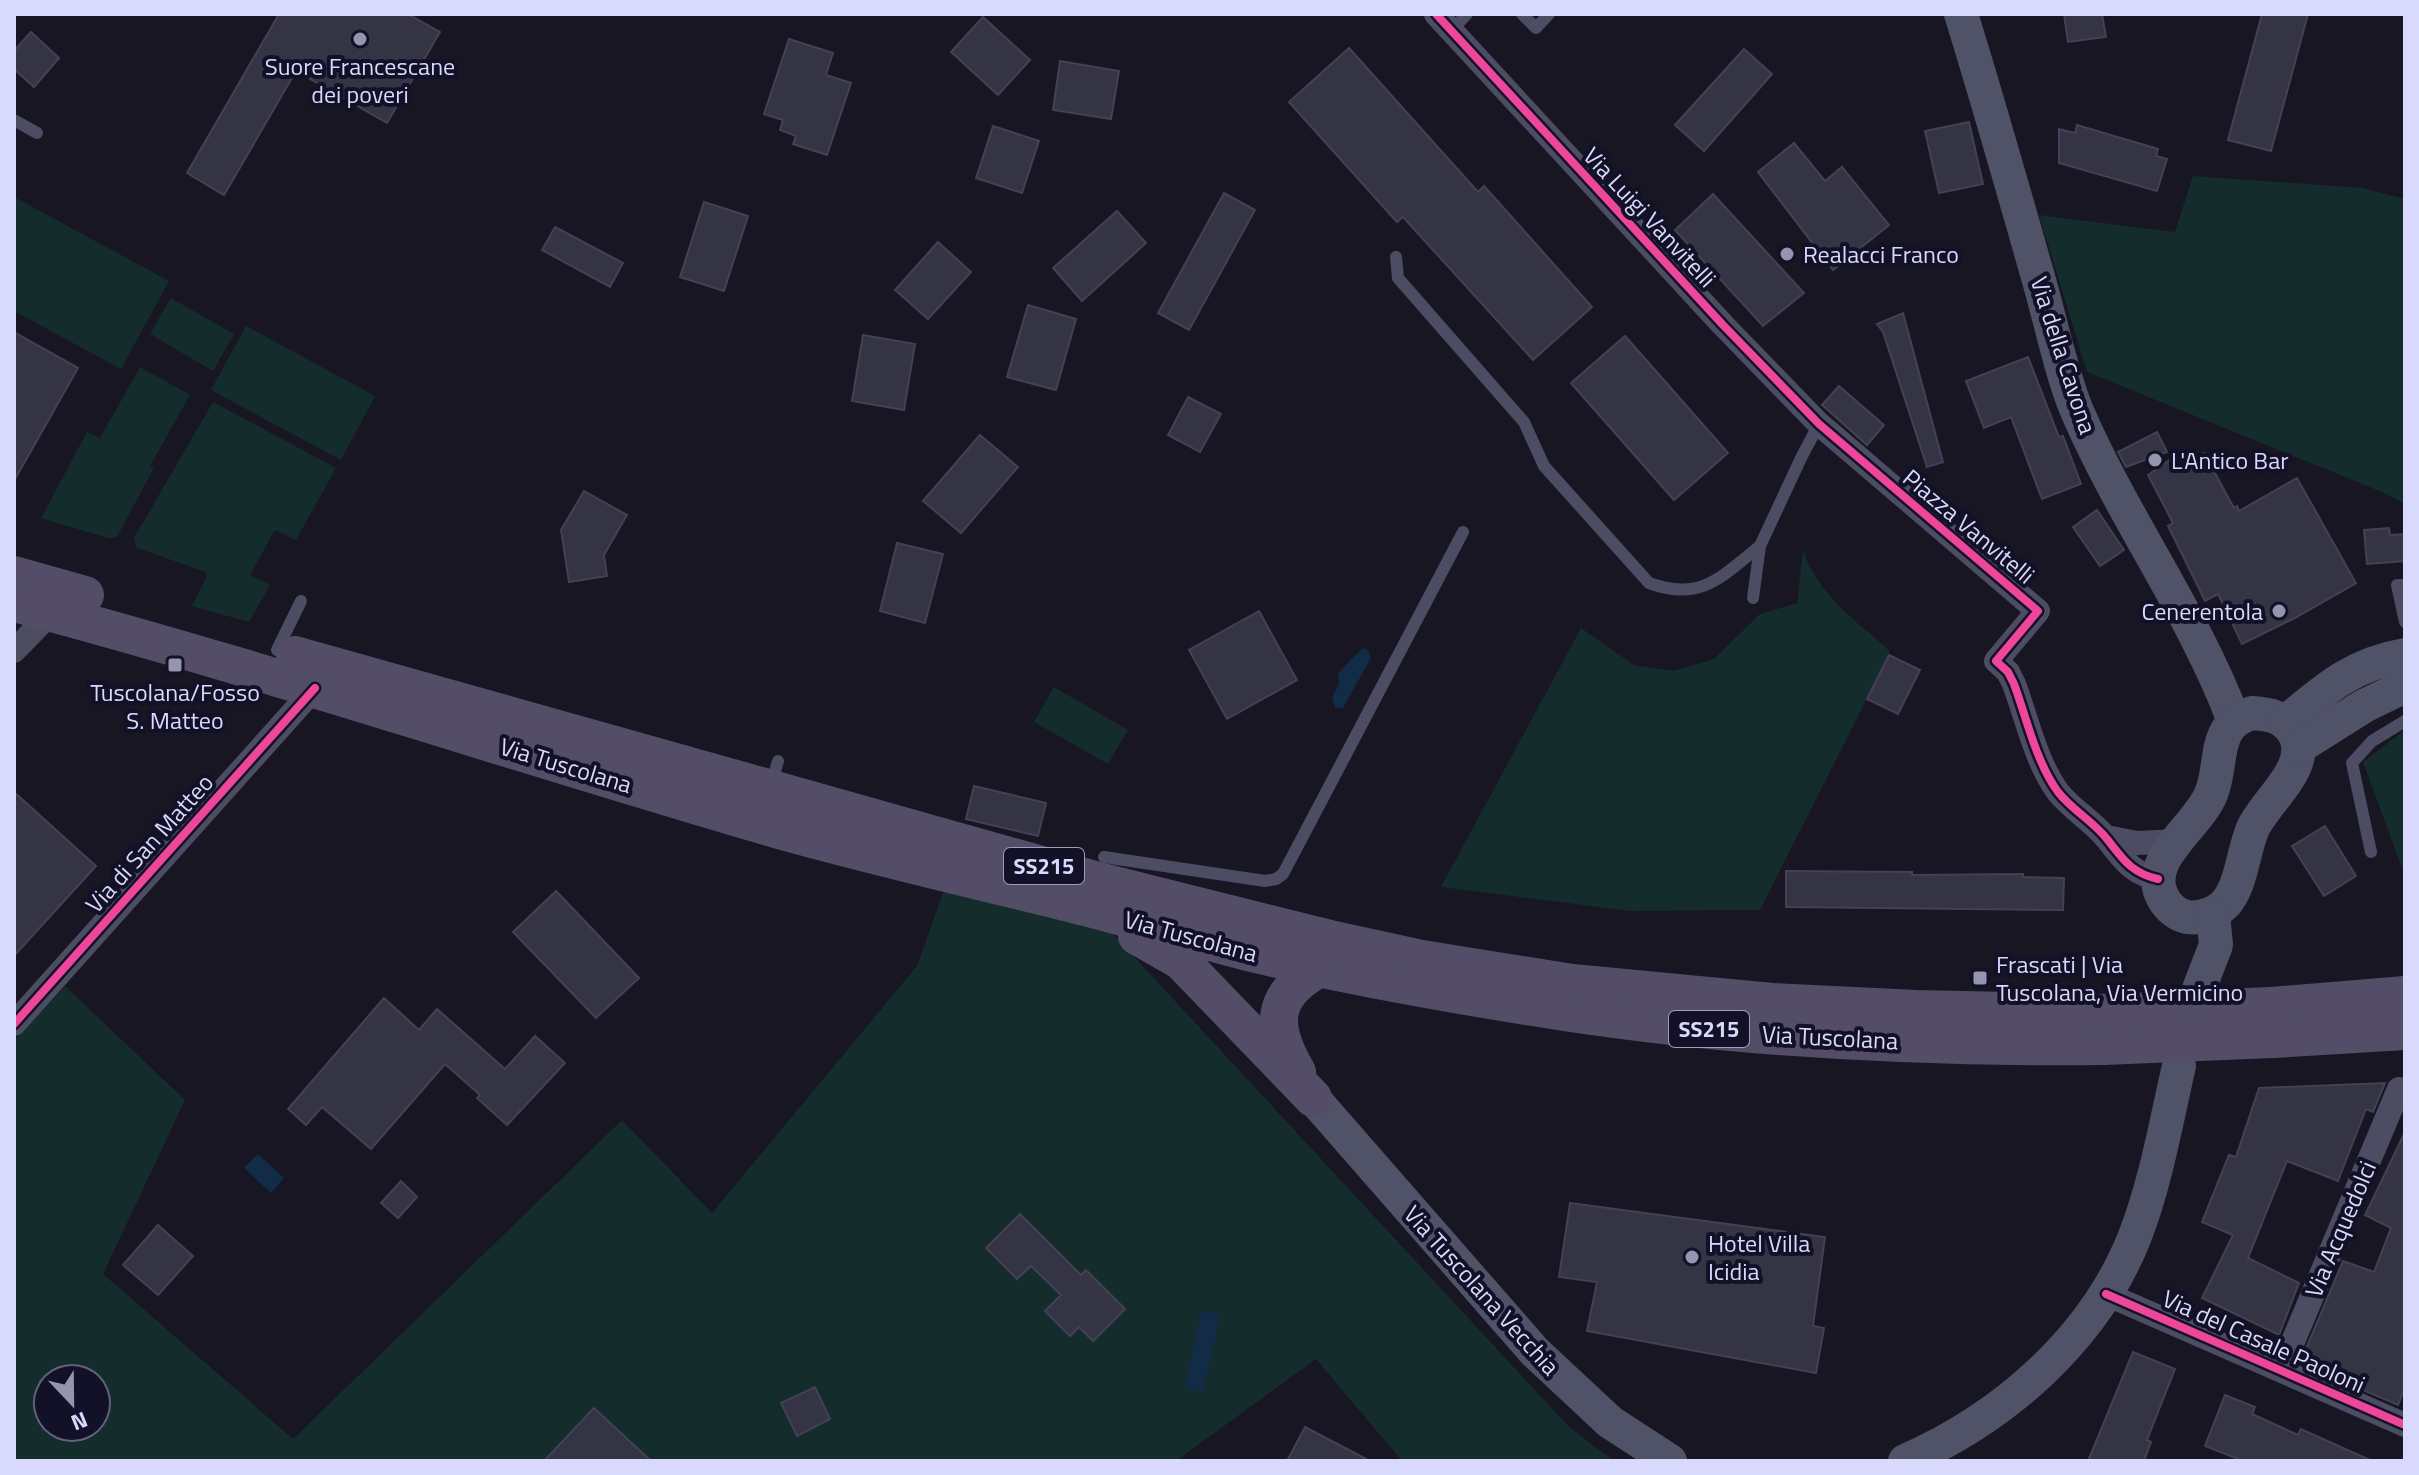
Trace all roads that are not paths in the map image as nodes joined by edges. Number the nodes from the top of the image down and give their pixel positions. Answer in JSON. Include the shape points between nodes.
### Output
{"nodes":[{"id":1,"x":1522,"y":14,"type":"edge"},
{"id":2,"x":1549,"y":14,"type":"edge"},
{"id":3,"x":1961,"y":14,"type":"edge"},
{"id":4,"x":1451,"y":20,"type":"edge"},
{"id":5,"x":14,"y":120,"type":"edge"},
{"id":6,"x":37,"y":133,"type":"dead end"},
{"id":7,"x":1396,"y":257,"type":"dead end"},
{"id":8,"x":1819,"y":424,"type":"junction"},
{"id":9,"x":1839,"y":442,"type":"joint"},
{"id":10,"x":1463,"y":532,"type":"dead end"},
{"id":11,"x":1760,"y":546,"type":"junction"},
{"id":12,"x":14,"y":575,"type":"edge"},
{"id":13,"x":2405,"y":585,"type":"edge"},
{"id":14,"x":1753,"y":598,"type":"dead end"},
{"id":15,"x":301,"y":601,"type":"dead end"},
{"id":16,"x":14,"y":603,"type":"edge"},
{"id":17,"x":51,"y":613,"type":"junction"},
{"id":18,"x":2405,"y":622,"type":"edge"},
{"id":19,"x":277,"y":650,"type":"junction"},
{"id":20,"x":14,"y":651,"type":"edge"},
{"id":21,"x":2405,"y":655,"type":"edge"},
{"id":22,"x":2405,"y":686,"type":"edge"},
{"id":23,"x":315,"y":688,"type":"junction"},
{"id":24,"x":2234,"y":721,"type":"junction"},
{"id":25,"x":2405,"y":721,"type":"edge"},
{"id":26,"x":2292,"y":734,"type":"junction"},
{"id":27,"x":2106,"y":837,"type":"junction"},
{"id":28,"x":2179,"y":841,"type":"junction"},
{"id":29,"x":2371,"y":852,"type":"dead end"},
{"id":30,"x":1100,"y":873,"type":"junction"},
{"id":31,"x":2158,"y":879,"type":"junction"},
{"id":32,"x":1320,"y":968,"type":"junction"},
{"id":33,"x":2405,"y":995,"type":"edge"},
{"id":34,"x":2272,"y":1023,"type":"junction"},
{"id":35,"x":14,"y":1024,"type":"edge"},
{"id":36,"x":2102,"y":1029,"type":"junction"},
{"id":37,"x":2405,"y":1031,"type":"edge"},
{"id":38,"x":2179,"y":1066,"type":"dead end"},
{"id":39,"x":2399,"y":1089,"type":"dead end"},
{"id":40,"x":1313,"y":1098,"type":"junction"},
{"id":41,"x":2106,"y":1294,"type":"junction"},
{"id":42,"x":2281,"y":1370,"type":"junction"},
{"id":43,"x":2405,"y":1425,"type":"edge"},
{"id":44,"x":1670,"y":1461,"type":"edge"},
{"id":45,"x":1905,"y":1461,"type":"edge"}],
"edges":[{"from":1,"to":2,"type":"lane","via":[[1536,28]]},
{"from":3,"to":24,"type":"main road","name":"Via della Cavona","via":[[2076,408],[2190,621]]},
{"from":4,"to":8,"type":"street","name":"Via Luigi Vanvitelli","via":[[1723,325]]},
{"from":5,"to":6,"type":"lane"},
{"from":7,"to":11,"type":"lane","via":[[1398,278],[1524,422],[1544,466],[1649,583],[1672,591],[1694,589],[1713,582]]},
{"from":8,"to":9,"type":"street","name":"Via Luigi Vanvitelli"},
{"from":8,"to":11,"type":"lane"},
{"from":9,"to":27,"type":"street","name":"Piazza Vanvitelli","via":[[2038,611],[1996,661],[2014,684],[2046,774]]},
{"from":10,"to":30,"type":"lane","via":[[1283,874],[1265,881]]},
{"from":11,"to":14,"type":"lane"},
{"from":12,"to":19,"type":"main road","name":"Via Tuscolana","number":"SS215"},
{"from":13,"to":18,"type":"lane","via":[[2397,585]]},
{"from":15,"to":19,"type":"lane"},
{"from":16,"to":17,"type":"main road","name":"Via Tuscolana","number":"SS215"},
{"from":17,"to":20,"type":"street"},
{"from":17,"to":23,"type":"main road","name":"Via Tuscolana","number":"SS215"},
{"from":19,"to":30,"type":"main road","name":"Via Tuscolana","number":"SS215","via":[[774,775]]},
{"from":21,"to":26,"type":"main road","via":[[2348,672]]},
{"from":22,"to":26,"type":"main road"},
{"from":23,"to":30,"type":"main road","name":"Via Tuscolana","number":"SS215","via":[[782,831]]},
{"from":23,"to":35,"type":"street","name":"Via di San Matteo"},
{"from":24,"to":26,"type":"main road","via":[[2252,713],[2268,714]]},
{"from":24,"to":28,"type":"main road","via":[[2222,739],[2211,795]]},
{"from":25,"to":29,"type":"lane","via":[[2372,741],[2352,763]]},
{"from":26,"to":31,"type":"main road","via":[[2297,763],[2262,811],[2226,903],[2198,914],[2165,903]]},
{"from":27,"to":28,"type":"street","via":[[2137,843]]},
{"from":27,"to":31,"type":"street","via":[[2132,869]]},
{"from":28,"to":31,"type":"main road","via":[[2164,856]]},
{"from":30,"to":32,"type":"main road","name":"Via Tuscolana","number":"SS215","via":[[1246,952]]},
{"from":30,"to":36,"type":"main road","name":"Via Tuscolana","number":"SS215","via":[[1342,942],[1537,979]]},
{"from":30,"to":40,"type":"main road"},
{"from":32,"to":36,"type":"main road","name":"Via Tuscolana","number":"SS215","via":[[1540,1008],[1811,1038],[2033,1046]]},
{"from":32,"to":40,"type":"main road","via":[[1290,990],[1278,1017],[1284,1048]]},
{"from":33,"to":34,"type":"main road","name":"Via Tuscolana","number":"SS215"},
{"from":34,"to":36,"type":"main road","name":"Via Tuscolana","number":"SS215","bridge":true},
{"from":34,"to":37,"type":"main road","name":"Via Tuscolana","number":"SS215"},
{"from":38,"to":41,"type":"main road","via":[[2140,1222]]},
{"from":39,"to":42,"type":"street","name":"Via Acquedolci"},
{"from":40,"to":44,"type":"main road","name":"Via Tuscolana Vecchia","via":[[1535,1352],[1610,1422]]},
{"from":41,"to":42,"type":"street","name":"Via del Casale Paoloni"},
{"from":41,"to":45,"type":"main road","via":[[2018,1392]]},
{"from":42,"to":43,"type":"street","name":"Via del Casale Paoloni"}]}
